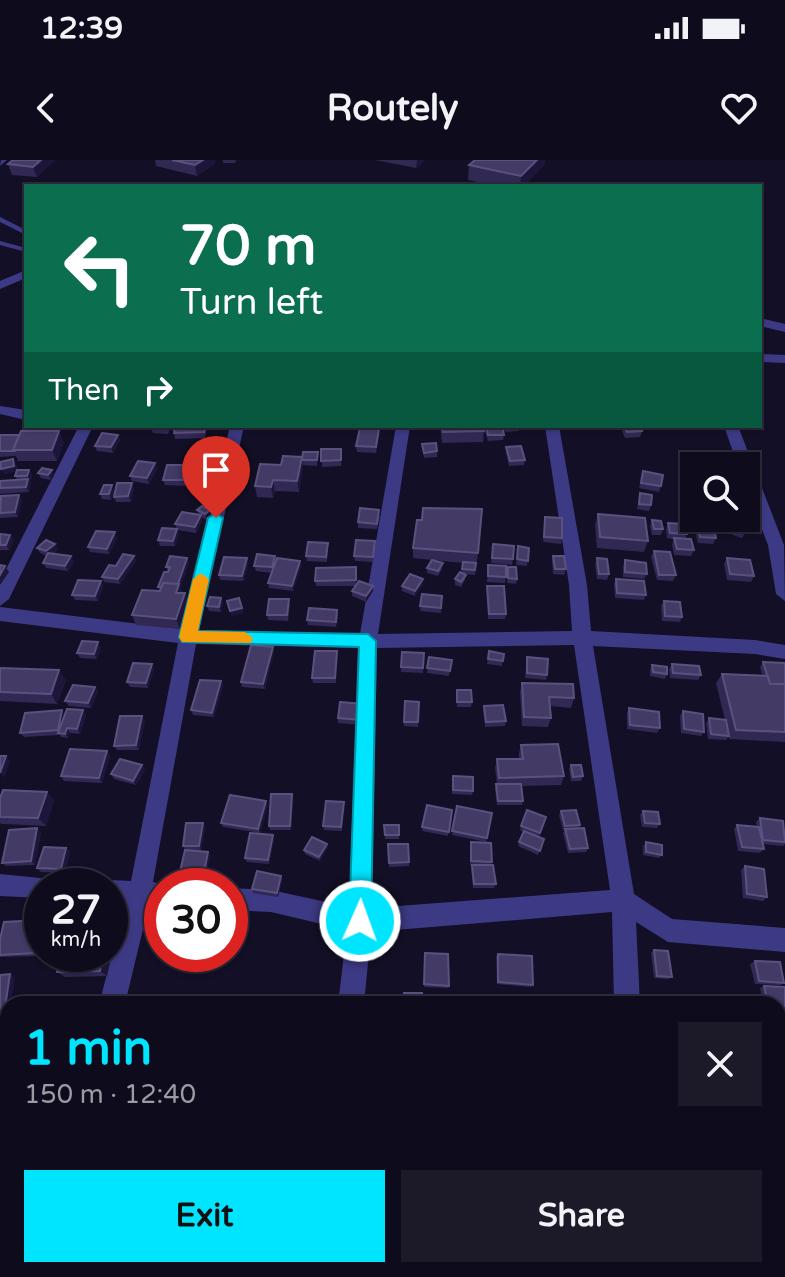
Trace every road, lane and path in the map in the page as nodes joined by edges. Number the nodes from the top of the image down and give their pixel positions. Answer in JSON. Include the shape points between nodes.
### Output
{"nodes":[{"id":1,"x":0,"y":219,"type":"edge"},
{"id":2,"x":24,"y":232,"type":"edge"},
{"id":3,"x":0,"y":243,"type":"edge"},
{"id":4,"x":24,"y":249,"type":"edge"},
{"id":5,"x":24,"y":275,"type":"edge"},
{"id":6,"x":0,"y":285,"type":"edge"},
{"id":7,"x":762,"y":322,"type":"edge"},
{"id":8,"x":785,"y":328,"type":"edge"},
{"id":9,"x":762,"y":358,"type":"edge"},
{"id":10,"x":785,"y":359,"type":"edge"},
{"id":11,"x":0,"y":410,"type":"edge"},
{"id":12,"x":24,"y":415,"type":"edge"},
{"id":13,"x":85,"y":428,"type":"edge"},
{"id":14,"x":237,"y":428,"type":"edge"},
{"id":15,"x":403,"y":428,"type":"edge"},
{"id":16,"x":552,"y":428,"type":"edge"},
{"id":17,"x":732,"y":428,"type":"edge"},
{"id":18,"x":785,"y":594,"type":"edge"},
{"id":19,"x":0,"y":599,"type":"edge"},
{"id":20,"x":0,"y":614,"type":"edge"},
{"id":21,"x":188,"y":637,"type":"junction"},
{"id":22,"x":582,"y":638,"type":"junction"},
{"id":23,"x":368,"y":641,"type":"junction"},
{"id":24,"x":785,"y":652,"type":"edge"},
{"id":25,"x":155,"y":868,"type":"edge"},
{"id":26,"x":0,"y":885,"type":"edge"},
{"id":27,"x":24,"y":886,"type":"edge"},
{"id":28,"x":248,"y":900,"type":"edge"},
{"id":29,"x":623,"y":900,"type":"junction"},
{"id":30,"x":144,"y":913,"type":"edge"},
{"id":31,"x":360,"y":921,"type":"junction"},
{"id":32,"x":785,"y":940,"type":"edge"},
{"id":33,"x":115,"y":996,"type":"edge"},
{"id":34,"x":352,"y":996,"type":"edge"},
{"id":35,"x":627,"y":996,"type":"edge"}],
"edges":[{"from":1,"to":2,"type":"lane"},
{"from":3,"to":4,"type":"lane"},
{"from":5,"to":6,"type":"street"},
{"from":7,"to":8,"type":"street"},
{"from":9,"to":10,"type":"street"},
{"from":11,"to":12,"type":"street"},
{"from":13,"to":19,"type":"street"},
{"from":14,"to":21,"type":"street"},
{"from":15,"to":23,"type":"street"},
{"from":16,"to":22,"type":"street"},
{"from":17,"to":18,"type":"street","via":[[776,545]]},
{"from":20,"to":21,"type":"street"},
{"from":21,"to":23,"type":"street"},
{"from":21,"to":25,"type":"street"},
{"from":22,"to":23,"type":"street"},
{"from":22,"to":24,"type":"street"},
{"from":22,"to":29,"type":"street"},
{"from":23,"to":31,"type":"street"},
{"from":26,"to":27,"type":"street"},
{"from":28,"to":31,"type":"street"},
{"from":29,"to":31,"type":"street"},
{"from":29,"to":32,"type":"street","via":[[668,930]]},
{"from":29,"to":35,"type":"street"},
{"from":30,"to":33,"type":"street"},
{"from":31,"to":34,"type":"street"}]}
